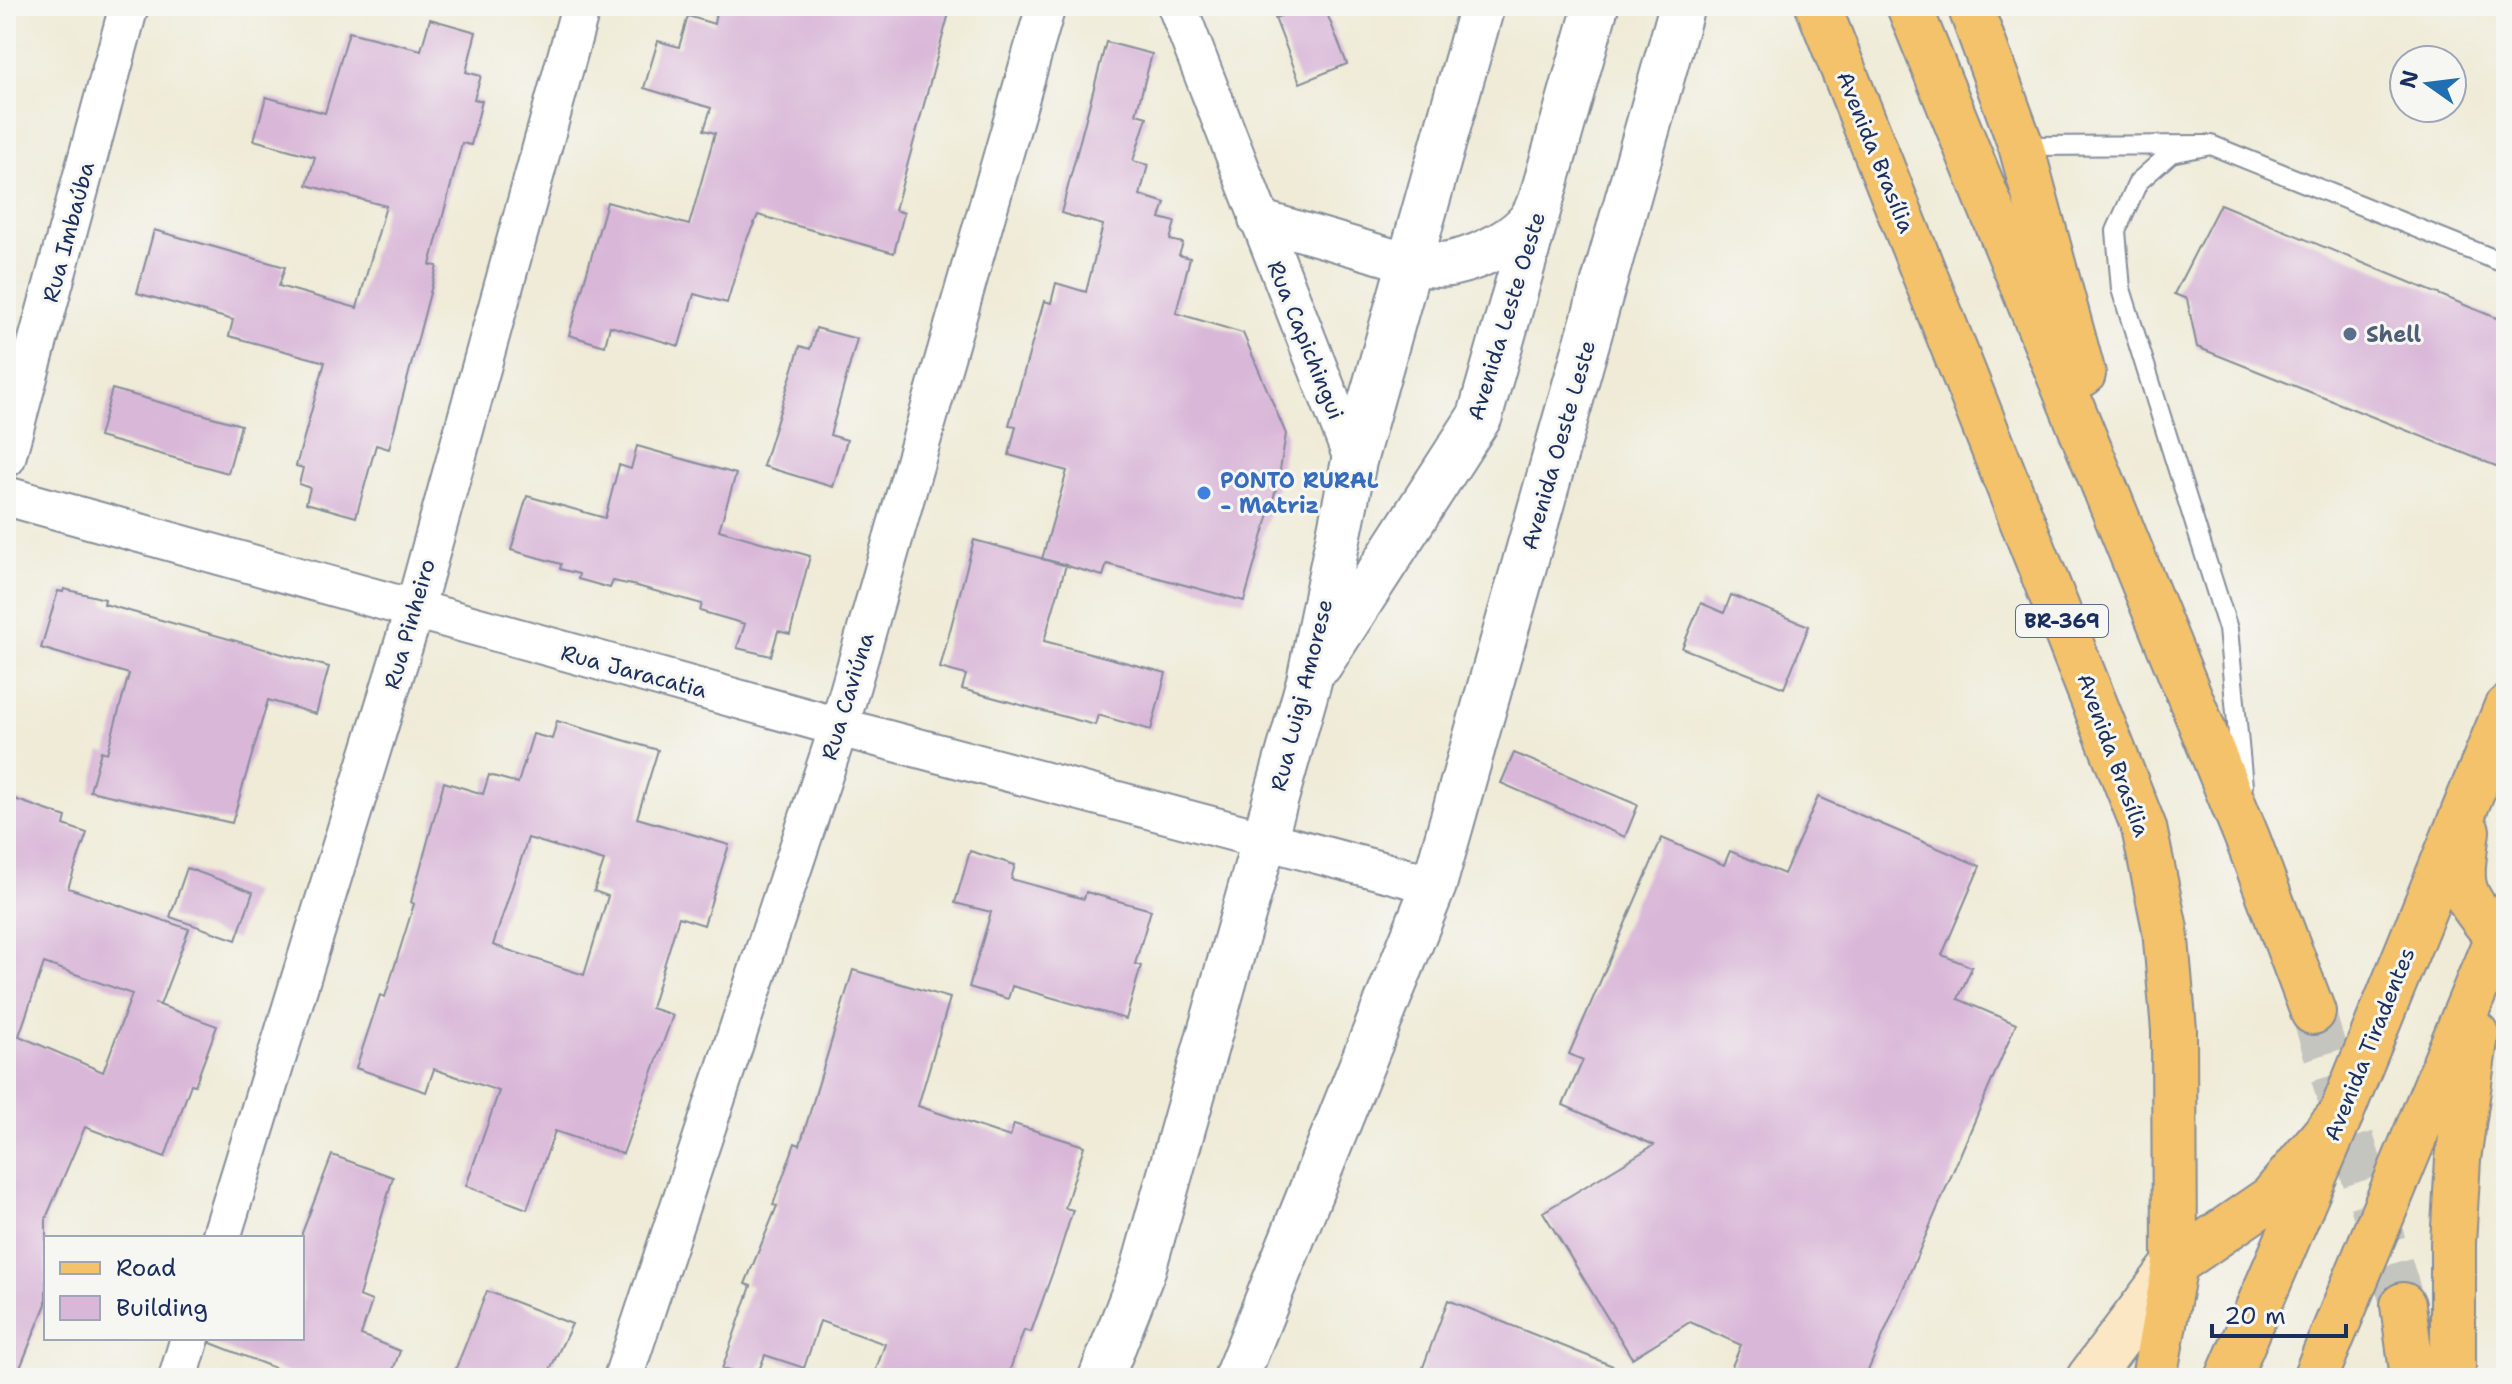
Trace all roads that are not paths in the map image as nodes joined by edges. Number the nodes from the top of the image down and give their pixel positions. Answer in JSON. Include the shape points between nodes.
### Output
{"nodes":[{"id":1,"x":129,"y":6,"type":"edge"},
{"id":2,"x":581,"y":6,"type":"edge"},
{"id":3,"x":1046,"y":6,"type":"edge"},
{"id":4,"x":1177,"y":6,"type":"edge"},
{"id":5,"x":1482,"y":6,"type":"edge"},
{"id":6,"x":1596,"y":6,"type":"edge"},
{"id":7,"x":1818,"y":6,"type":"edge"},
{"id":8,"x":1909,"y":6,"type":"edge"},
{"id":9,"x":1970,"y":6,"type":"edge"},
{"id":10,"x":1680,"y":12,"type":"edge"},
{"id":11,"x":2211,"y":145,"type":"junction"},
{"id":12,"x":2021,"y":146,"type":"junction"},
{"id":13,"x":1547,"y":179,"type":"junction"},
{"id":14,"x":1258,"y":219,"type":"junction"},
{"id":15,"x":1409,"y":263,"type":"junction"},
{"id":16,"x":2506,"y":264,"type":"edge"},
{"id":17,"x":6,"y":458,"type":"edge"},
{"id":18,"x":1354,"y":461,"type":"junction"},
{"id":19,"x":6,"y":496,"type":"edge"},
{"id":20,"x":2136,"y":570,"type":"junction"},
{"id":21,"x":414,"y":611,"type":"junction"},
{"id":22,"x":1309,"y":681,"type":"junction"},
{"id":23,"x":2506,"y":708,"type":"edge"},
{"id":24,"x":839,"y":727,"type":"junction"},
{"id":25,"x":2473,"y":785,"type":"junction"},
{"id":26,"x":2248,"y":840,"type":"junction"},
{"id":27,"x":1263,"y":841,"type":"junction"},
{"id":28,"x":1434,"y":885,"type":"junction"},
{"id":29,"x":2496,"y":940,"type":"edge"},
{"id":30,"x":2313,"y":1012,"type":"tunnel mouth"},
{"id":31,"x":2341,"y":1114,"type":"junction"},
{"id":32,"x":222,"y":1236,"type":"edge"},
{"id":33,"x":2175,"y":1264,"type":"junction"},
{"id":34,"x":2403,"y":1305,"type":"tunnel mouth"},
{"id":35,"x":189,"y":1340,"type":"edge"},
{"id":36,"x":178,"y":1378,"type":"edge"},
{"id":37,"x":623,"y":1378,"type":"edge"},
{"id":38,"x":1101,"y":1378,"type":"edge"},
{"id":39,"x":1236,"y":1378,"type":"edge"},
{"id":40,"x":2089,"y":1378,"type":"edge"},
{"id":41,"x":2154,"y":1378,"type":"edge"},
{"id":42,"x":2228,"y":1378,"type":"edge"},
{"id":43,"x":2315,"y":1378,"type":"edge"},
{"id":44,"x":2413,"y":1378,"type":"edge"},
{"id":45,"x":2453,"y":1378,"type":"edge"}],
"edges":[{"from":1,"to":17,"type":"street","name":"Rua Imbaúba"},
{"from":2,"to":21,"type":"street","name":"Rua Pinheiro"},
{"from":3,"to":24,"type":"street","name":"Rua Caviúna"},
{"from":4,"to":14,"type":"street","name":"Rua Capichingui"},
{"from":5,"to":15,"type":"street","name":"Rua Luigi Amorese"},
{"from":6,"to":13,"type":"street","name":"Avenida Leste Oeste"},
{"from":7,"to":33,"type":"main road","name":"Avenida Brasília","number":"BR-369","via":[[2144,828],[2165,929],[2174,1030]]},
{"from":8,"to":20,"type":"main road"},
{"from":9,"to":12,"type":"main road"},
{"from":10,"to":28,"type":"street","name":"Avenida Oeste Leste"},
{"from":11,"to":12,"type":"lane"},
{"from":11,"to":16,"type":"lane"},
{"from":11,"to":26,"type":"lane","via":[[2171,153],[2138,182],[2116,231],[2121,289],[2228,629]]},
{"from":12,"to":20,"type":"main road"},
{"from":13,"to":15,"type":"street","via":[[1533,219],[1493,248],[1452,264]]},
{"from":13,"to":22,"type":"street","name":"Avenida Leste Oeste","via":[[1480,416]]},
{"from":14,"to":15,"type":"street","name":"Rua Capichingui"},
{"from":14,"to":18,"type":"street","name":"Rua Capichingui"},
{"from":15,"to":18,"type":"street","name":"Rua Luigi Amorese"},
{"from":18,"to":22,"type":"street","name":"Rua Luigi Amorese"},
{"from":19,"to":21,"type":"street","name":"Rua Jaracatia"},
{"from":20,"to":26,"type":"main road"},
{"from":21,"to":24,"type":"street","name":"Rua Jaracatia"},
{"from":21,"to":32,"type":"street","name":"Rua Pinheiro"},
{"from":22,"to":27,"type":"street","name":"Rua Luigi Amorese"},
{"from":23,"to":25,"type":"main road","name":"Avenida Tiradentes"},
{"from":24,"to":27,"type":"street","name":"Rua Jaracatia"},
{"from":24,"to":37,"type":"street","name":"Rua Caviúna"},
{"from":25,"to":29,"type":"main road","via":[[2461,874],[2465,896]]},
{"from":25,"to":31,"type":"main road","name":"Avenida Tiradentes"},
{"from":26,"to":30,"type":"main road"},
{"from":27,"to":28,"type":"street","name":"Rua Jaracatia"},
{"from":27,"to":38,"type":"street","name":"Rua Luigi Amorese","via":[[1143,1270]]},
{"from":28,"to":39,"type":"street"},
{"from":29,"to":43,"type":"main road"},
{"from":29,"to":45,"type":"main road","via":[[2458,1159]]},
{"from":31,"to":33,"type":"main road","via":[[2271,1198]]},
{"from":31,"to":42,"type":"main road","name":"Avenida Tiradentes"},
{"from":33,"to":40,"type":"main road"},
{"from":33,"to":41,"type":"main road","number":"BR-369"},
{"from":34,"to":44,"type":"main road"},
{"from":35,"to":36,"type":"street"}]}
